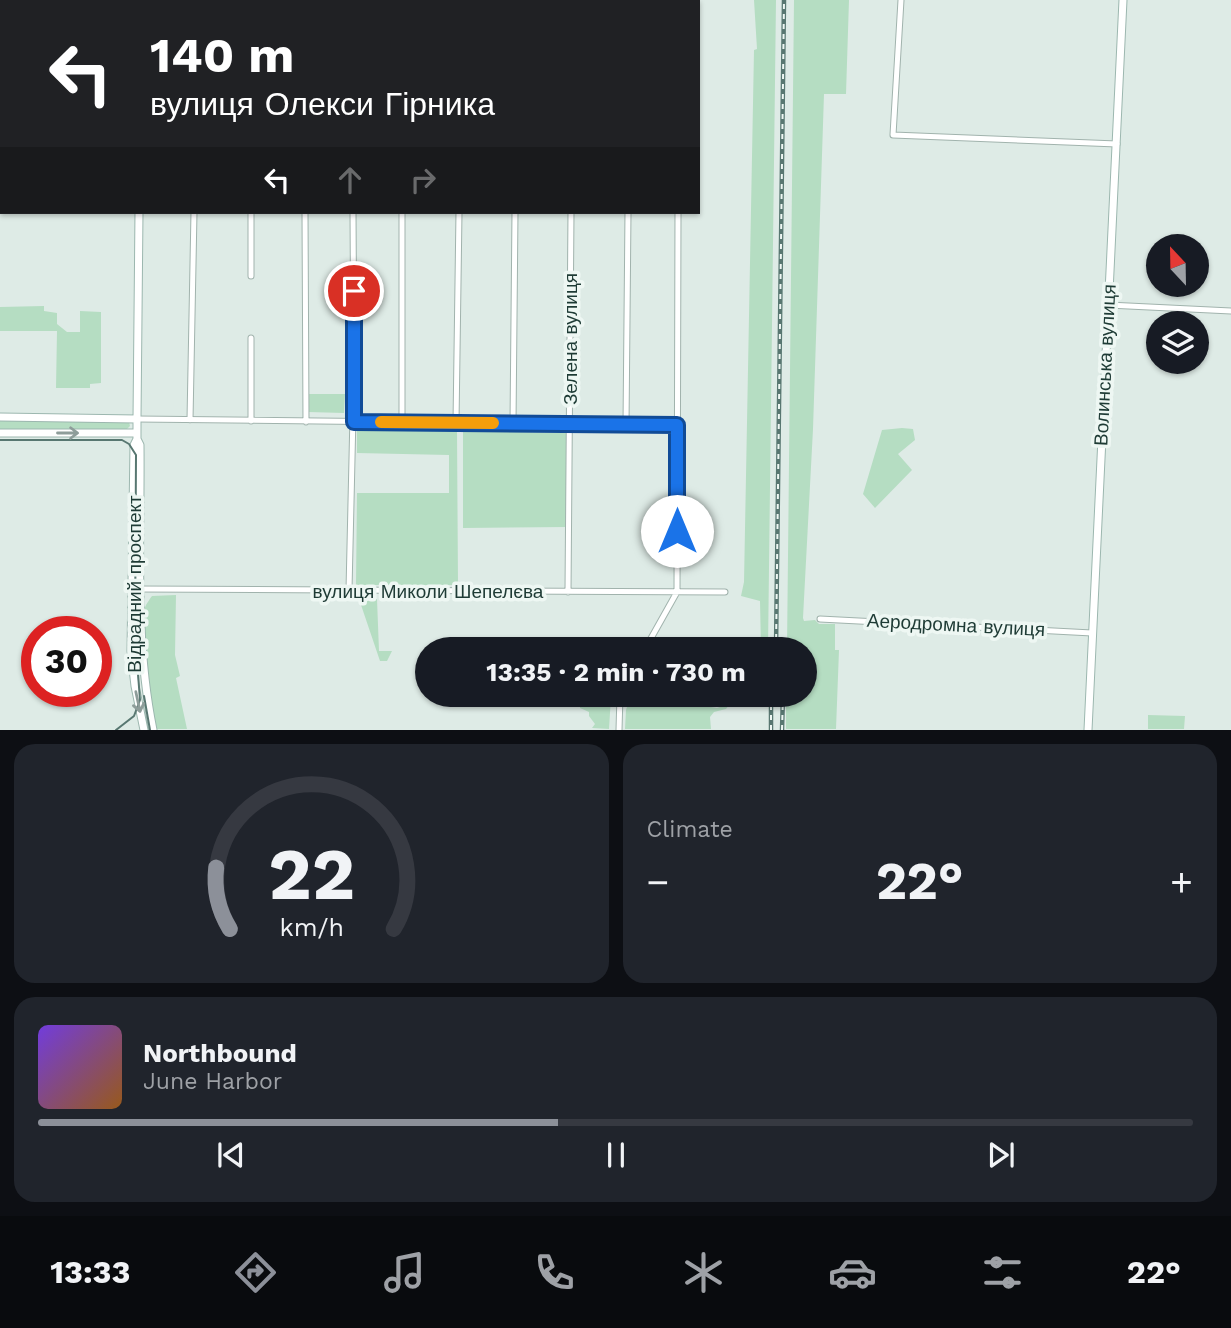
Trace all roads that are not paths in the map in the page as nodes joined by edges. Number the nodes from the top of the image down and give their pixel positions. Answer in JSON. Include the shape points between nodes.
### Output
{"nodes":[{"id":1,"x":901,"y":0,"type":"edge"},
{"id":2,"x":1123,"y":0,"type":"edge"},
{"id":3,"x":1116,"y":144,"type":"junction"},
{"id":4,"x":139,"y":214,"type":"edge"},
{"id":5,"x":194,"y":214,"type":"edge"},
{"id":6,"x":251,"y":214,"type":"edge"},
{"id":7,"x":305,"y":214,"type":"edge"},
{"id":8,"x":353,"y":214,"type":"edge"},
{"id":9,"x":402,"y":214,"type":"edge"},
{"id":10,"x":459,"y":214,"type":"edge"},
{"id":11,"x":515,"y":214,"type":"edge"},
{"id":12,"x":571,"y":214,"type":"edge"},
{"id":13,"x":628,"y":214,"type":"edge"},
{"id":14,"x":678,"y":214,"type":"edge"},
{"id":15,"x":251,"y":276,"type":"dead end"},
{"id":16,"x":1108,"y":305,"type":"junction"},
{"id":17,"x":1231,"y":312,"type":"edge"},
{"id":18,"x":251,"y":338,"type":"dead end"},
{"id":19,"x":0,"y":417,"type":"edge"},
{"id":20,"x":137,"y":419,"type":"junction"},
{"id":21,"x":190,"y":420,"type":"junction"},
{"id":22,"x":251,"y":421,"type":"junction"},
{"id":23,"x":306,"y":422,"type":"junction"},
{"id":24,"x":354,"y":422,"type":"junction"},
{"id":25,"x":402,"y":422,"type":"junction"},
{"id":26,"x":456,"y":423,"type":"junction"},
{"id":27,"x":513,"y":424,"type":"junction"},
{"id":28,"x":569,"y":424,"type":"junction"},
{"id":29,"x":626,"y":425,"type":"junction"},
{"id":30,"x":677,"y":425,"type":"junction"},
{"id":31,"x":0,"y":433,"type":"edge"},
{"id":32,"x":137,"y":436,"type":"junction"},
{"id":33,"x":136,"y":589,"type":"junction"},
{"id":34,"x":349,"y":590,"type":"junction"},
{"id":35,"x":568,"y":592,"type":"junction"},
{"id":36,"x":677,"y":592,"type":"junction"},
{"id":37,"x":725,"y":593,"type":"dead end"},
{"id":38,"x":820,"y":618,"type":"dead end"},
{"id":39,"x":1093,"y":633,"type":"junction"},
{"id":40,"x":652,"y":637,"type":"edge"},
{"id":41,"x":619,"y":707,"type":"edge"},
{"id":42,"x":144,"y":730,"type":"edge"},
{"id":43,"x":153,"y":730,"type":"edge"},
{"id":44,"x":618,"y":730,"type":"edge"},
{"id":45,"x":1088,"y":730,"type":"edge"}],
"edges":[{"from":1,"to":3,"type":"street","via":[[893,135]]},
{"from":2,"to":3,"type":"main road","name":"Волинська вулиця"},
{"from":3,"to":16,"type":"main road","name":"Волинська вулиця"},
{"from":4,"to":20,"type":"main road","name":"Відрадний проспект"},
{"from":5,"to":21,"type":"street"},
{"from":6,"to":15,"type":"street"},
{"from":7,"to":23,"type":"street"},
{"from":8,"to":24,"type":"street"},
{"from":9,"to":25,"type":"street"},
{"from":10,"to":26,"type":"street"},
{"from":11,"to":27,"type":"street"},
{"from":12,"to":28,"type":"street","name":"Зелена вулиця"},
{"from":13,"to":29,"type":"street"},
{"from":14,"to":30,"type":"street"},
{"from":16,"to":17,"type":"street"},
{"from":16,"to":39,"type":"main road","name":"Волинська вулиця"},
{"from":18,"to":22,"type":"street"},
{"from":19,"to":20,"type":"main road"},
{"from":20,"to":21,"type":"street"},
{"from":20,"to":32,"type":"main road","name":"Відрадний проспект"},
{"from":21,"to":22,"type":"street"},
{"from":22,"to":23,"type":"street"},
{"from":23,"to":24,"type":"street"},
{"from":24,"to":25,"type":"street"},
{"from":24,"to":34,"type":"street"},
{"from":25,"to":26,"type":"street"},
{"from":26,"to":27,"type":"street"},
{"from":27,"to":28,"type":"street"},
{"from":28,"to":29,"type":"street"},
{"from":28,"to":35,"type":"street","name":"Зелена вулиця"},
{"from":29,"to":30,"type":"street"},
{"from":30,"to":36,"type":"street"},
{"from":31,"to":32,"type":"main road","one_way":true},
{"from":32,"to":33,"type":"main road","name":"Відрадний проспект"},
{"from":33,"to":34,"type":"street","name":"вулиця Миколи Шепелєва"},
{"from":33,"to":42,"type":"main road","name":"Відрадний проспект","one_way":true,"via":[[132,666]]},
{"from":33,"to":43,"type":"main road","name":"Відрадний проспект"},
{"from":34,"to":35,"type":"street","name":"вулиця Миколи Шепелєва"},
{"from":35,"to":36,"type":"street","name":"вулиця Миколи Шепелєва"},
{"from":36,"to":37,"type":"street","name":"вулиця Миколи Шепелєва"},
{"from":36,"to":40,"type":"street"},
{"from":38,"to":39,"type":"street","name":"Аеродромна вулиця"},
{"from":39,"to":45,"type":"main road","name":"Волинська вулиця"},
{"from":41,"to":44,"type":"street"}]}
